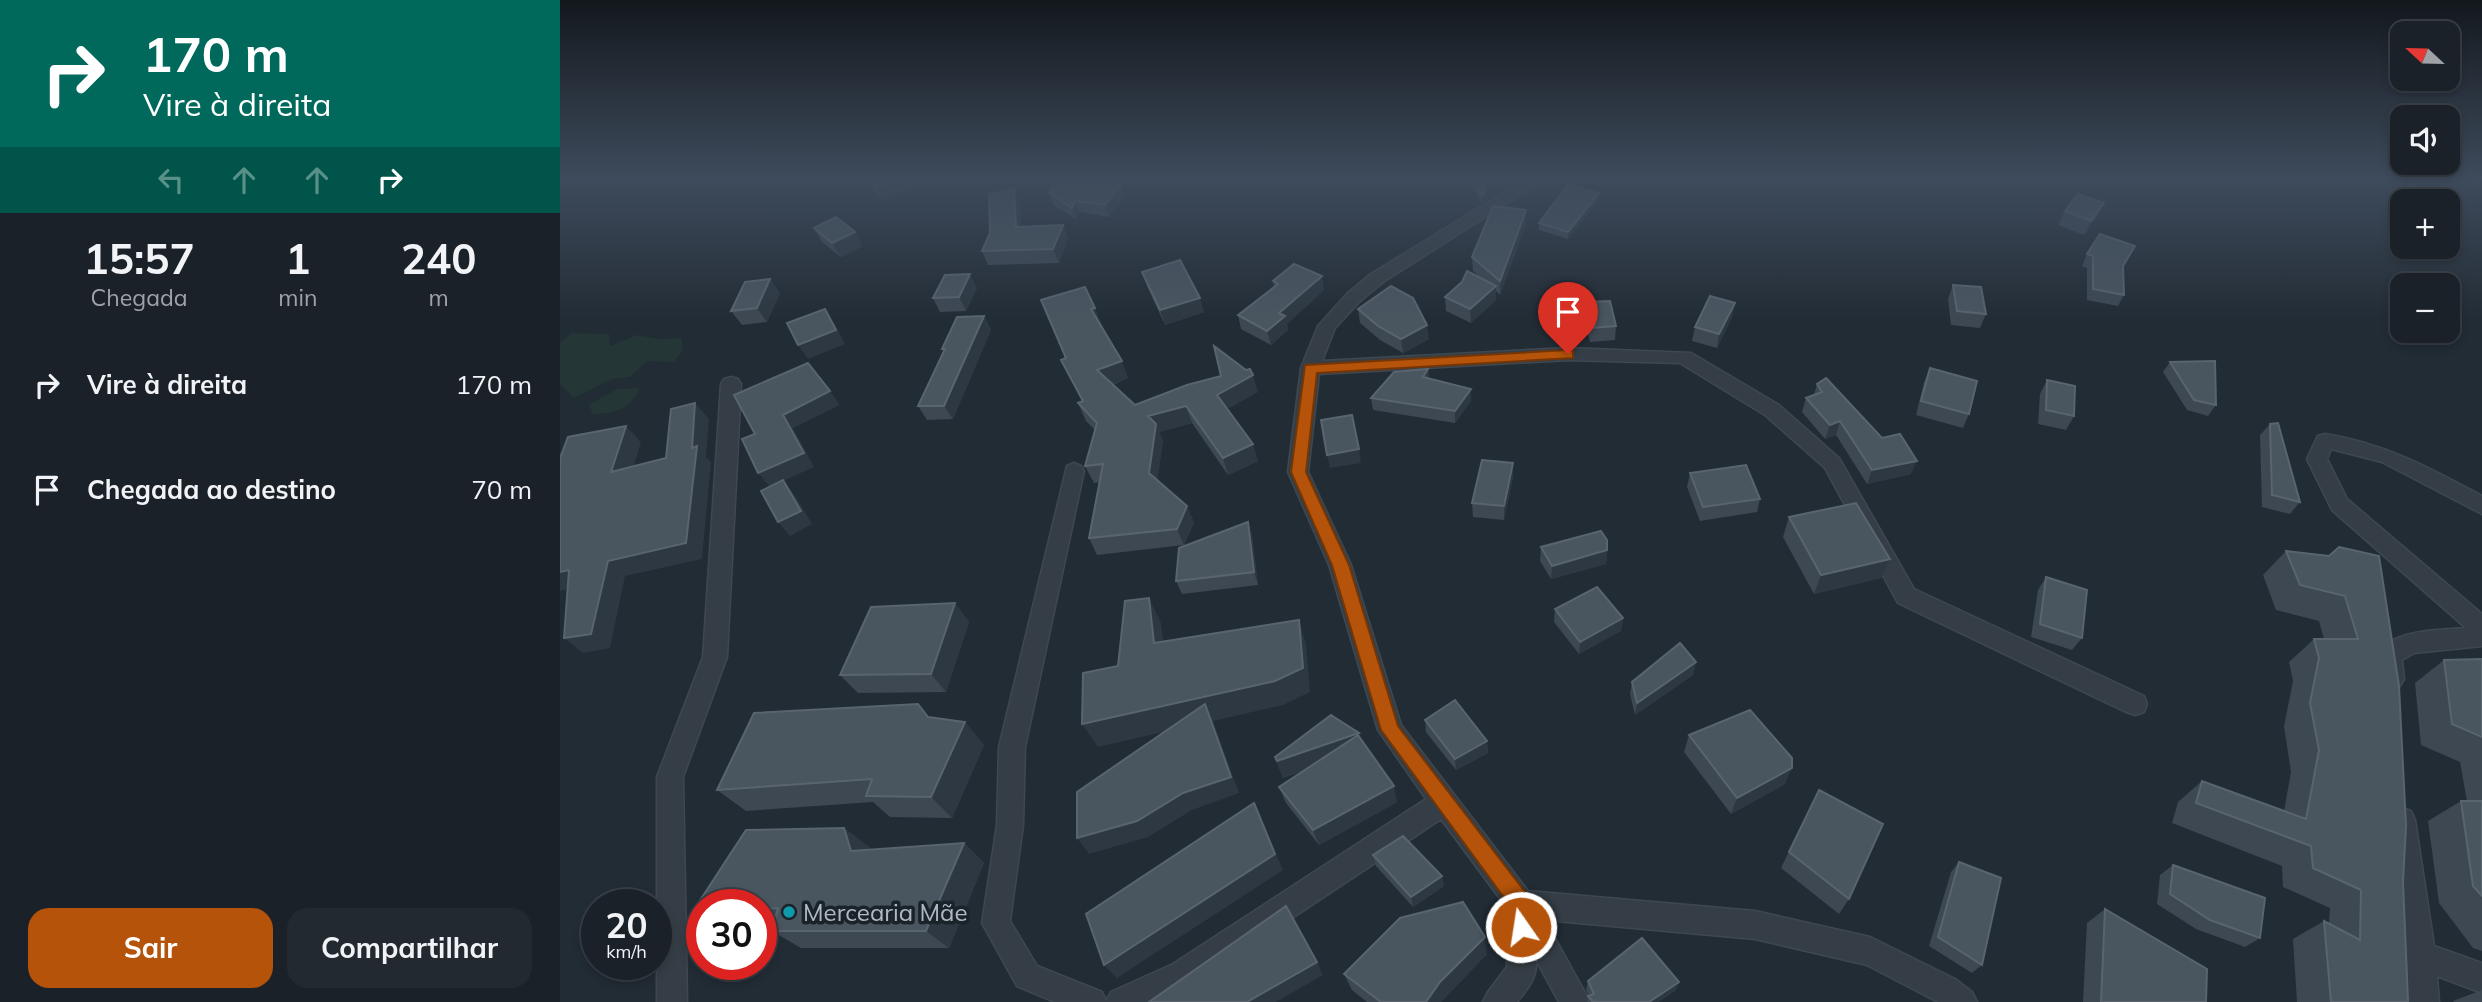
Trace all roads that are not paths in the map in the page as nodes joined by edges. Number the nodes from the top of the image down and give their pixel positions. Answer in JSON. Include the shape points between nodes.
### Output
{"nodes":[{"id":1,"x":1464,"y":225,"type":"edge"},
{"id":2,"x":1310,"y":369,"type":"junction"},
{"id":3,"x":731,"y":384,"type":"dead end"},
{"id":4,"x":1074,"y":471,"type":"dead end"},
{"id":5,"x":2482,"y":506,"type":"edge"},
{"id":6,"x":2482,"y":628,"type":"edge"},
{"id":7,"x":2482,"y":636,"type":"edge"},
{"id":8,"x":2393,"y":697,"type":"edge"},
{"id":9,"x":2136,"y":704,"type":"dead end"},
{"id":10,"x":2400,"y":794,"type":"edge"},
{"id":11,"x":1444,"y":802,"type":"junction"},
{"id":12,"x":1521,"y":904,"type":"junction"},
{"id":13,"x":2421,"y":956,"type":"junction"},
{"id":14,"x":2482,"y":978,"type":"edge"},
{"id":15,"x":672,"y":1002,"type":"edge"},
{"id":16,"x":1092,"y":1002,"type":"edge"},
{"id":17,"x":1121,"y":1002,"type":"edge"},
{"id":18,"x":1498,"y":1002,"type":"edge"},
{"id":19,"x":1575,"y":1002,"type":"edge"},
{"id":20,"x":1962,"y":1002,"type":"edge"},
{"id":21,"x":2424,"y":1002,"type":"edge"}],
"edges":[{"from":1,"to":2,"type":"street","via":[[1362,291],[1327,327]]},
{"from":2,"to":9,"type":"street","via":[[1568,354],[1684,357],[1772,411],[1832,463],[1906,596]]},
{"from":2,"to":11,"type":"street","via":[[1298,472],[1340,565],[1390,730]]},
{"from":3,"to":15,"type":"street","via":[[715,657],[670,777]]},
{"from":4,"to":16,"type":"street","via":[[1012,747],[1010,825],[996,923],[1027,976]]},
{"from":5,"to":6,"type":"street","via":[[2412,465],[2356,444],[2325,441],[2318,459],[2339,504]]},
{"from":7,"to":8,"type":"street","via":[[2410,643],[2390,655]]},
{"from":10,"to":13,"type":"street"},
{"from":11,"to":12,"type":"street"},
{"from":11,"to":17,"type":"street","via":[[1183,974]]},
{"from":12,"to":18,"type":"street","via":[[1522,971]]},
{"from":12,"to":19,"type":"street"},
{"from":12,"to":20,"type":"street","via":[[1768,928],[1870,951]]},
{"from":13,"to":14,"type":"street"},
{"from":13,"to":21,"type":"street"}]}
